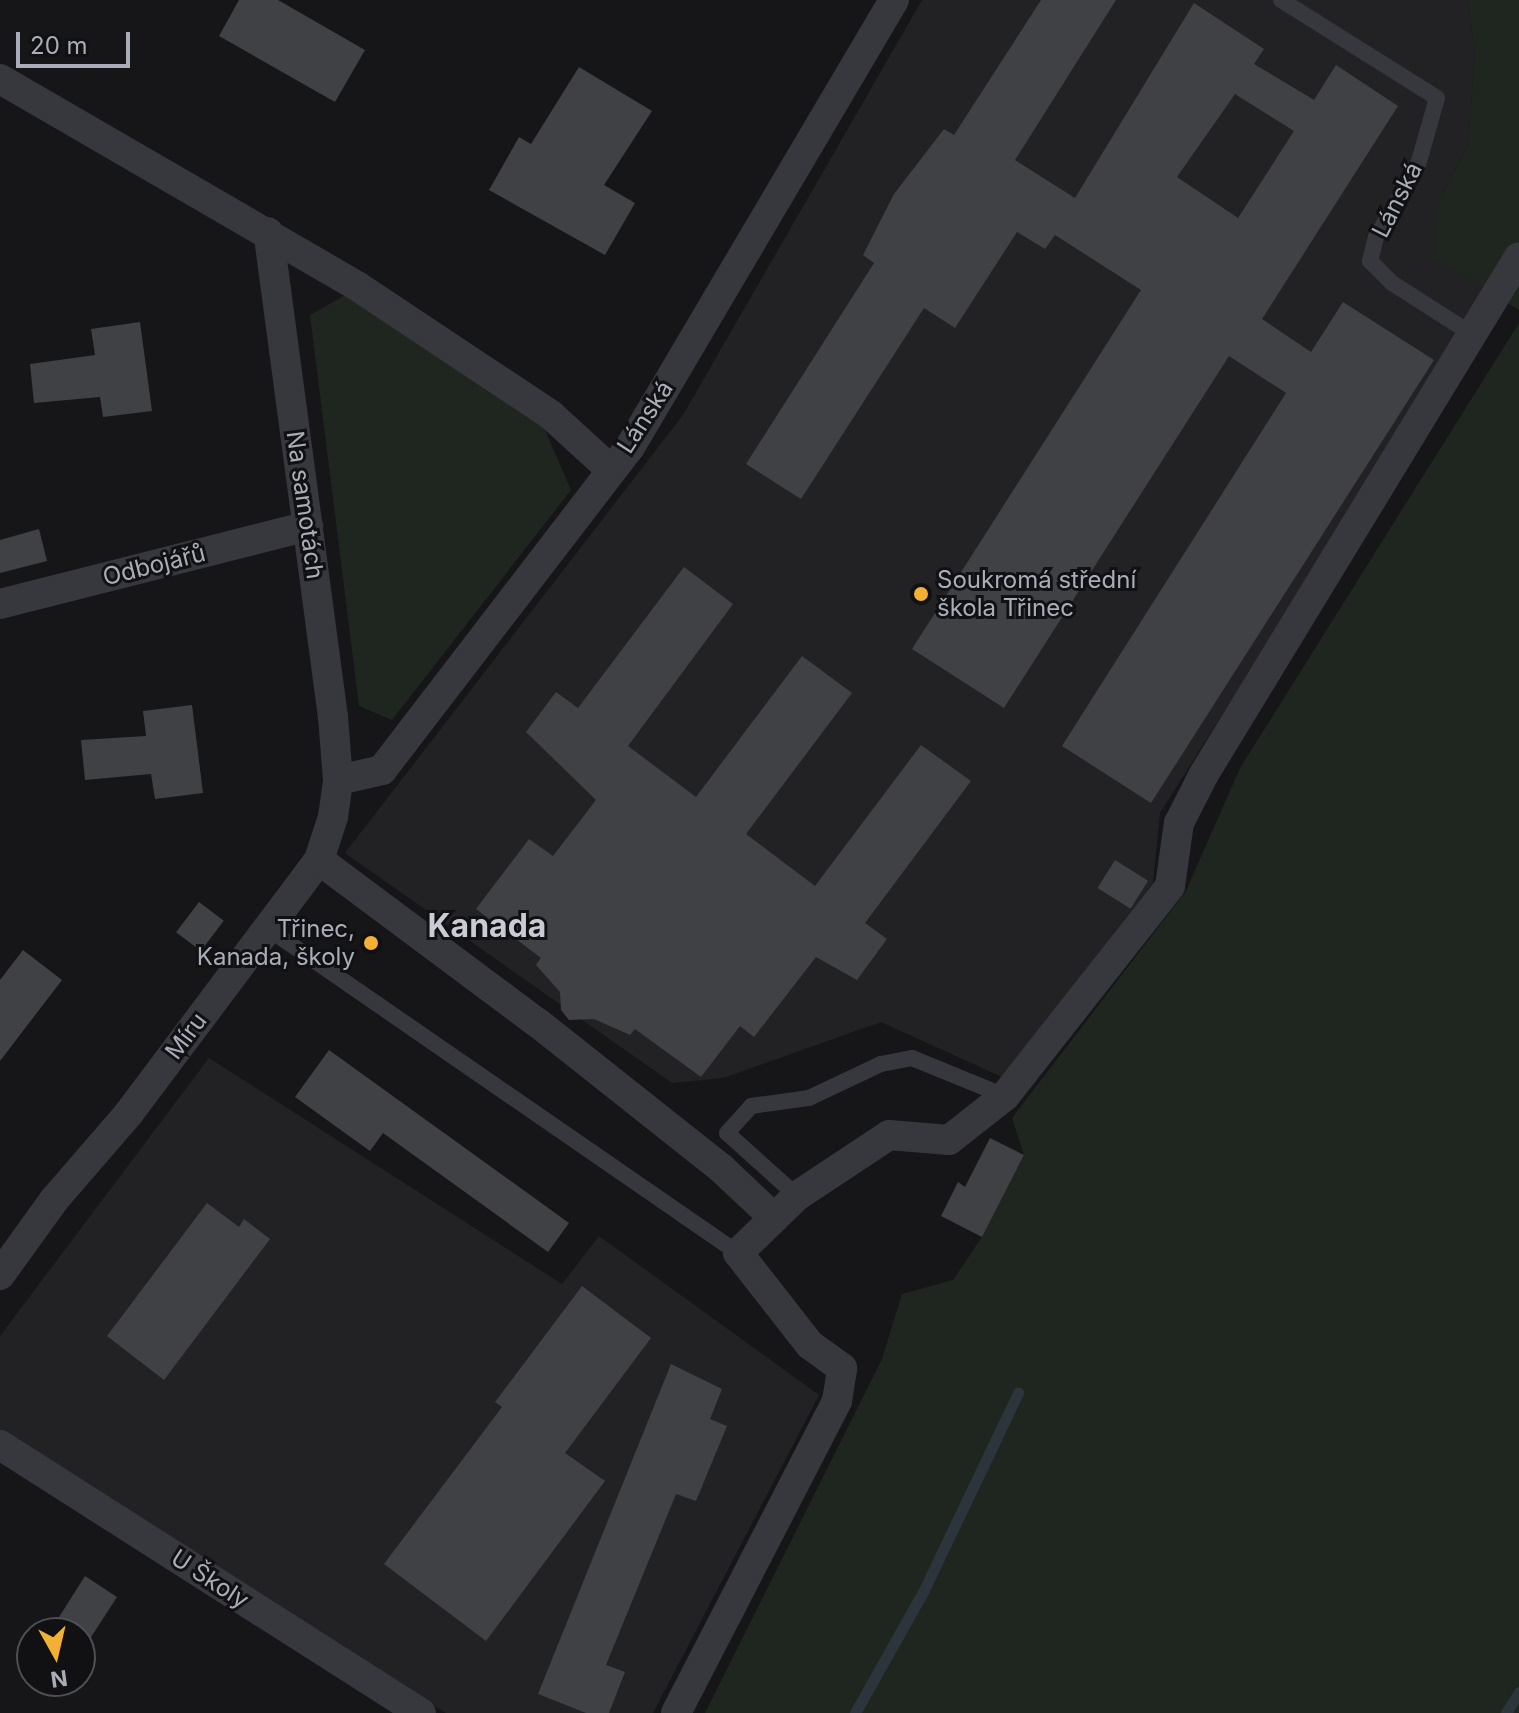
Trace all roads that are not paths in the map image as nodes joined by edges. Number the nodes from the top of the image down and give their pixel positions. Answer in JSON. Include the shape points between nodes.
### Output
{"nodes":[{"id":1,"x":894,"y":0,"type":"edge"},
{"id":2,"x":1281,"y":0,"type":"edge"},
{"id":3,"x":0,"y":79,"type":"edge"},
{"id":4,"x":268,"y":232,"type":"junction"},
{"id":5,"x":1519,"y":257,"type":"edge"},
{"id":6,"x":1475,"y":336,"type":"junction"},
{"id":7,"x":610,"y":469,"type":"junction"},
{"id":8,"x":308,"y":526,"type":"junction"},
{"id":9,"x":0,"y":604,"type":"edge"},
{"id":10,"x":338,"y":780,"type":"junction"},
{"id":11,"x":319,"y":860,"type":"junction"},
{"id":12,"x":267,"y":928,"type":"junction"},
{"id":13,"x":1005,"y":1096,"type":"junction"},
{"id":14,"x":797,"y":1196,"type":"junction"},
{"id":15,"x":773,"y":1217,"type":"junction"},
{"id":16,"x":738,"y":1253,"type":"junction"},
{"id":17,"x":0,"y":1275,"type":"edge"},
{"id":18,"x":0,"y":1445,"type":"edge"},
{"id":19,"x":421,"y":1713,"type":"edge"},
{"id":20,"x":676,"y":1713,"type":"edge"}],
"edges":[{"from":1,"to":7,"type":"street","name":"Lánská","via":[[630,447]]},
{"from":2,"to":6,"type":"lane","name":"Lánská","via":[[1437,98],[1417,168],[1376,237],[1370,261],[1392,283]]},
{"from":3,"to":4,"type":"street"},
{"from":4,"to":7,"type":"street","via":[[551,415]]},
{"from":4,"to":8,"type":"street","name":"Na samotách"},
{"from":5,"to":6,"type":"street"},
{"from":6,"to":13,"type":"street","via":[[1204,774],[1179,823],[1170,886]]},
{"from":7,"to":10,"type":"street","name":"Lánská","via":[[382,770]]},
{"from":8,"to":9,"type":"street","name":"Odbojářů"},
{"from":8,"to":10,"type":"street","name":"Na samotách"},
{"from":10,"to":11,"type":"street","name":"Míru"},
{"from":11,"to":12,"type":"street","name":"Míru"},
{"from":11,"to":15,"type":"street","via":[[538,1023],[721,1168]]},
{"from":12,"to":16,"type":"lane"},
{"from":12,"to":17,"type":"street","name":"Míru"},
{"from":13,"to":14,"type":"street","via":[[949,1140],[889,1135]]},
{"from":13,"to":14,"type":"lane","via":[[912,1058],[881,1064],[809,1098],[751,1106],[727,1133]]},
{"from":14,"to":15,"type":"street"},
{"from":15,"to":16,"type":"street"},
{"from":16,"to":20,"type":"street","via":[[810,1345],[842,1368],[837,1401]]},
{"from":18,"to":19,"type":"street","name":"U Školy"}]}
